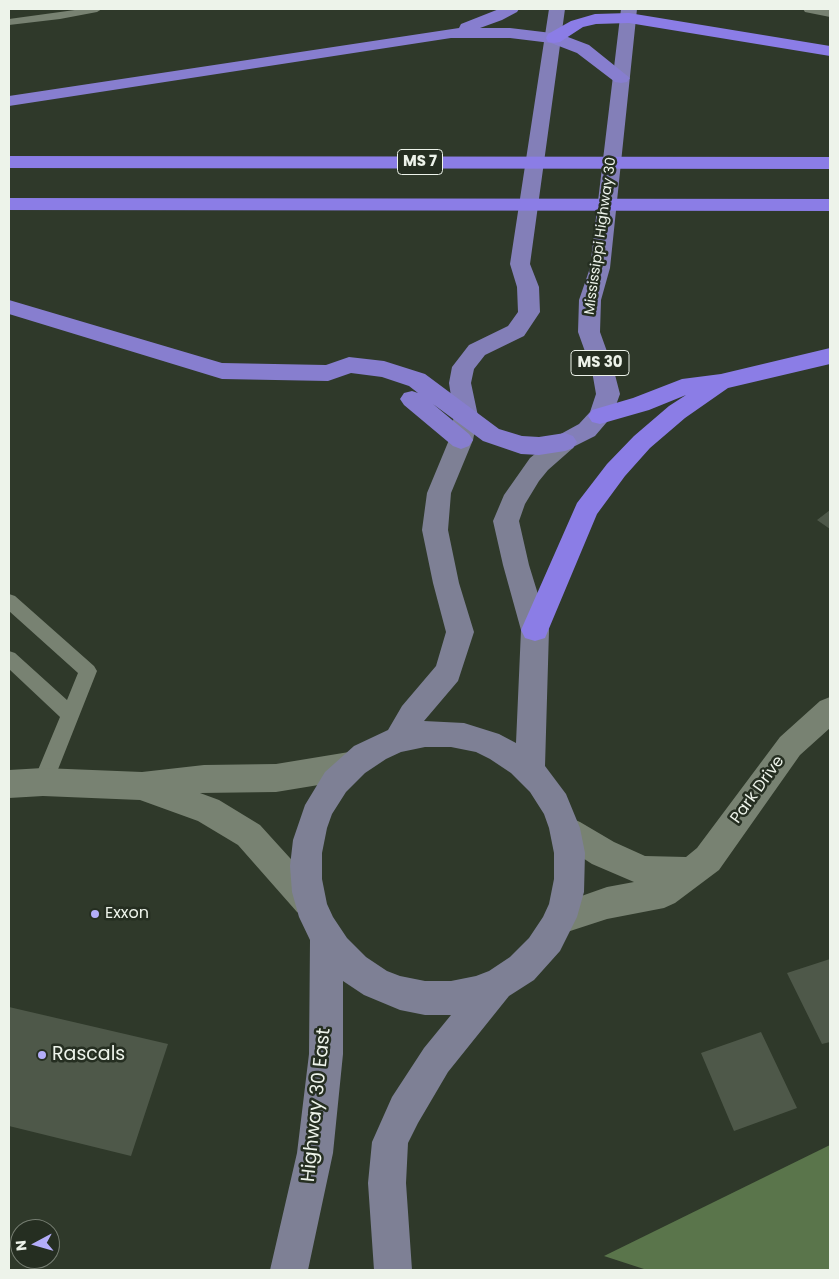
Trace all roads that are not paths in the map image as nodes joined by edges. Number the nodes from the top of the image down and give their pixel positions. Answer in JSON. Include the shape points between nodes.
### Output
{"nodes":[{"id":1,"x":97,"y":9,"type":"edge"},
{"id":2,"x":512,"y":9,"type":"edge"},
{"id":3,"x":558,"y":9,"type":"edge"},
{"id":4,"x":811,"y":9,"type":"edge"},
{"id":5,"x":692,"y":12,"type":"dead end"},
{"id":6,"x":830,"y":12,"type":"edge"},
{"id":7,"x":629,"y":13,"type":"edge"},
{"id":8,"x":9,"y":22,"type":"edge"},
{"id":9,"x":451,"y":33,"type":"junction"},
{"id":10,"x":554,"y":38,"type":"junction"},
{"id":11,"x":765,"y":40,"type":"junction"},
{"id":12,"x":830,"y":51,"type":"edge"},
{"id":13,"x":621,"y":78,"type":"junction"},
{"id":14,"x":9,"y":101,"type":"edge"},
{"id":15,"x":9,"y":162,"type":"edge"},
{"id":16,"x":830,"y":163,"type":"edge"},
{"id":17,"x":9,"y":204,"type":"edge"},
{"id":18,"x":830,"y":205,"type":"edge"},
{"id":19,"x":9,"y":307,"type":"edge"},
{"id":20,"x":830,"y":356,"type":"edge"},
{"id":21,"x":720,"y":382,"type":"junction"},
{"id":22,"x":600,"y":416,"type":"junction"},
{"id":23,"x":464,"y":428,"type":"junction"},
{"id":24,"x":565,"y":442,"type":"junction"},
{"id":25,"x":9,"y":601,"type":"edge"},
{"id":26,"x":535,"y":630,"type":"junction"},
{"id":27,"x":9,"y":658,"type":"edge"},
{"id":28,"x":830,"y":710,"type":"edge"},
{"id":29,"x":70,"y":715,"type":"junction"},
{"id":30,"x":398,"y":740,"type":"junction"},
{"id":31,"x":349,"y":766,"type":"junction"},
{"id":32,"x":530,"y":770,"type":"junction"},
{"id":33,"x":43,"y":782,"type":"junction"},
{"id":34,"x":9,"y":784,"type":"edge"},
{"id":35,"x":142,"y":786,"type":"junction"},
{"id":36,"x":569,"y":832,"type":"junction"},
{"id":37,"x":690,"y":872,"type":"junction"},
{"id":38,"x":308,"y":902,"type":"junction"},
{"id":39,"x":564,"y":917,"type":"junction"},
{"id":40,"x":326,"y":939,"type":"junction"},
{"id":41,"x":497,"y":985,"type":"junction"},
{"id":42,"x":289,"y":1270,"type":"edge"},
{"id":43,"x":393,"y":1270,"type":"edge"}],
"edges":[{"from":1,"to":8,"type":"lane"},
{"from":2,"to":9,"type":"highway","via":[[496,18]]},
{"from":3,"to":10,"type":"main road"},
{"from":4,"to":6,"type":"street"},
{"from":5,"to":11,"type":"highway","via":[[724,28]]},
{"from":7,"to":10,"type":"highway","via":[[577,24]]},
{"from":7,"to":11,"type":"highway"},
{"from":7,"to":13,"type":"main road","name":"Mississippi Highway 30","number":"MS 30"},
{"from":9,"to":10,"type":"highway","via":[[510,33]]},
{"from":9,"to":14,"type":"highway"},
{"from":10,"to":13,"type":"highway","via":[[583,49]]},
{"from":10,"to":23,"type":"main road","via":[[520,264],[528,287],[529,312],[516,331],[477,350],[463,367],[460,383]]},
{"from":11,"to":12,"type":"highway"},
{"from":13,"to":22,"type":"main road","name":"Mississippi Highway 30","number":"MS 30","via":[[600,268],[590,300],[589,332],[608,394]]},
{"from":15,"to":16,"type":"highway","number":"MS 7"},
{"from":17,"to":18,"type":"highway"},
{"from":19,"to":23,"type":"highway","via":[[222,371],[328,373],[374,382],[402,393]]},
{"from":20,"to":21,"type":"highway"},
{"from":21,"to":22,"type":"highway","via":[[682,387]]},
{"from":21,"to":26,"type":"highway","via":[[642,442],[586,510]]},
{"from":22,"to":24,"type":"main road","name":"Mississippi Highway 30","number":"MS 30","via":[[587,430]]},
{"from":23,"to":24,"type":"highway","via":[[520,445]]},
{"from":23,"to":30,"type":"main road","via":[[439,492],[435,530],[460,632],[448,672],[412,715]]},
{"from":24,"to":26,"type":"main road","via":[[530,475],[513,502],[506,521]]},
{"from":25,"to":29,"type":"lane","via":[[88,671]]},
{"from":26,"to":32,"type":"main road"},
{"from":27,"to":29,"type":"lane"},
{"from":28,"to":37,"type":"street","name":"Park Drive","via":[[790,746],[708,859]]},
{"from":29,"to":33,"type":"lane"},
{"from":30,"to":31,"type":"main road"},
{"from":30,"to":32,"type":"main road","via":[[433,735],[467,739],[501,750]]},
{"from":31,"to":35,"type":"street","via":[[276,778],[204,779]]},
{"from":31,"to":38,"type":"main road","via":[[324,793],[308,826],[303,863]]},
{"from":32,"to":36,"type":"main road","via":[[554,798]]},
{"from":33,"to":34,"type":"street"},
{"from":33,"to":35,"type":"street"},
{"from":35,"to":38,"type":"street","via":[[208,810],[249,836]]},
{"from":36,"to":37,"type":"street","via":[[644,871]]},
{"from":36,"to":39,"type":"main road","via":[[574,874]]},
{"from":37,"to":39,"type":"street","name":"Park Drive","via":[[664,892],[607,902]]},
{"from":38,"to":40,"type":"main road"},
{"from":39,"to":41,"type":"main road","via":[[548,944],[525,968]]},
{"from":40,"to":41,"type":"main road","via":[[359,972],[402,992],[450,996]]},
{"from":40,"to":42,"type":"main road","name":"Highway 30 East","via":[[326,1054],[315,1153]]},
{"from":41,"to":43,"type":"main road","via":[[436,1060],[405,1110],[390,1142],[387,1183]]}]}
